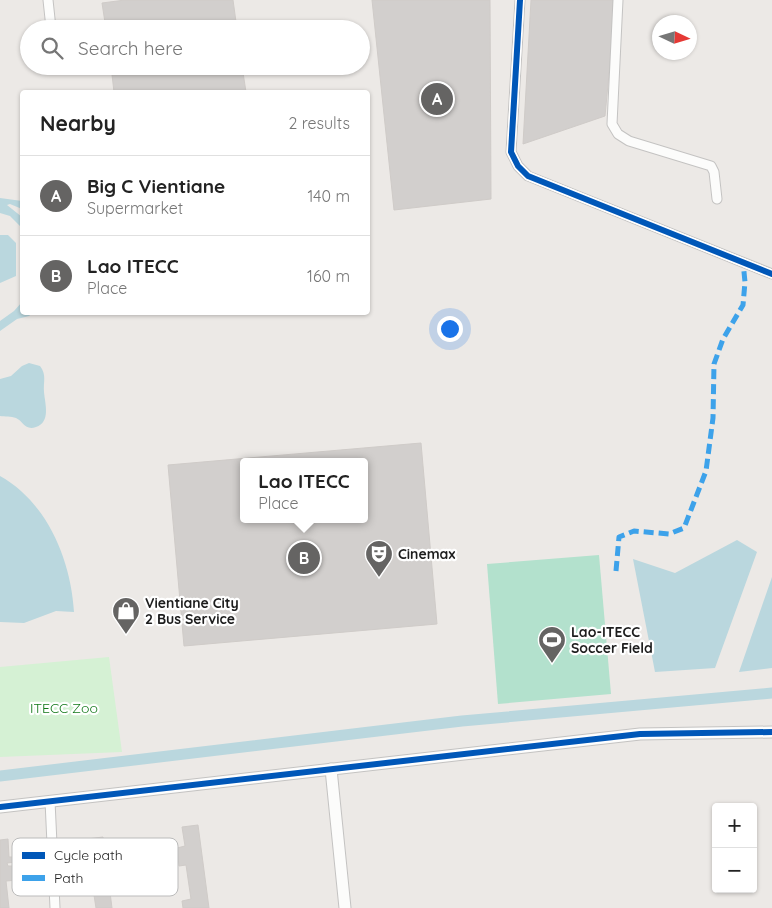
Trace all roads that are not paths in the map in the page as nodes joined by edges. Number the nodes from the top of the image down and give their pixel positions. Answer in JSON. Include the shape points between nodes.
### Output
{"nodes":[{"id":1,"x":48,"y":0,"type":"edge"},
{"id":2,"x":520,"y":0,"type":"edge"},
{"id":3,"x":618,"y":0,"type":"edge"},
{"id":4,"x":50,"y":20,"type":"edge"},
{"id":5,"x":717,"y":199,"type":"dead end"},
{"id":6,"x":772,"y":274,"type":"edge"},
{"id":7,"x":772,"y":732,"type":"edge"},
{"id":8,"x":331,"y":769,"type":"junction"},
{"id":9,"x":50,"y":801,"type":"junction"},
{"id":10,"x":0,"y":807,"type":"edge"},
{"id":11,"x":52,"y":838,"type":"edge"},
{"id":12,"x":345,"y":908,"type":"edge"}],
"edges":[{"from":1,"to":4,"type":"street"},
{"from":2,"to":6,"type":"street","via":[[511,152],[518,166],[528,176]]},
{"from":3,"to":5,"type":"street","via":[[612,124],[618,134],[629,141],[711,166]]},
{"from":7,"to":8,"type":"street","via":[[640,734]]},
{"from":8,"to":9,"type":"street"},
{"from":8,"to":12,"type":"street"},
{"from":9,"to":10,"type":"street"},
{"from":9,"to":11,"type":"street"}]}
